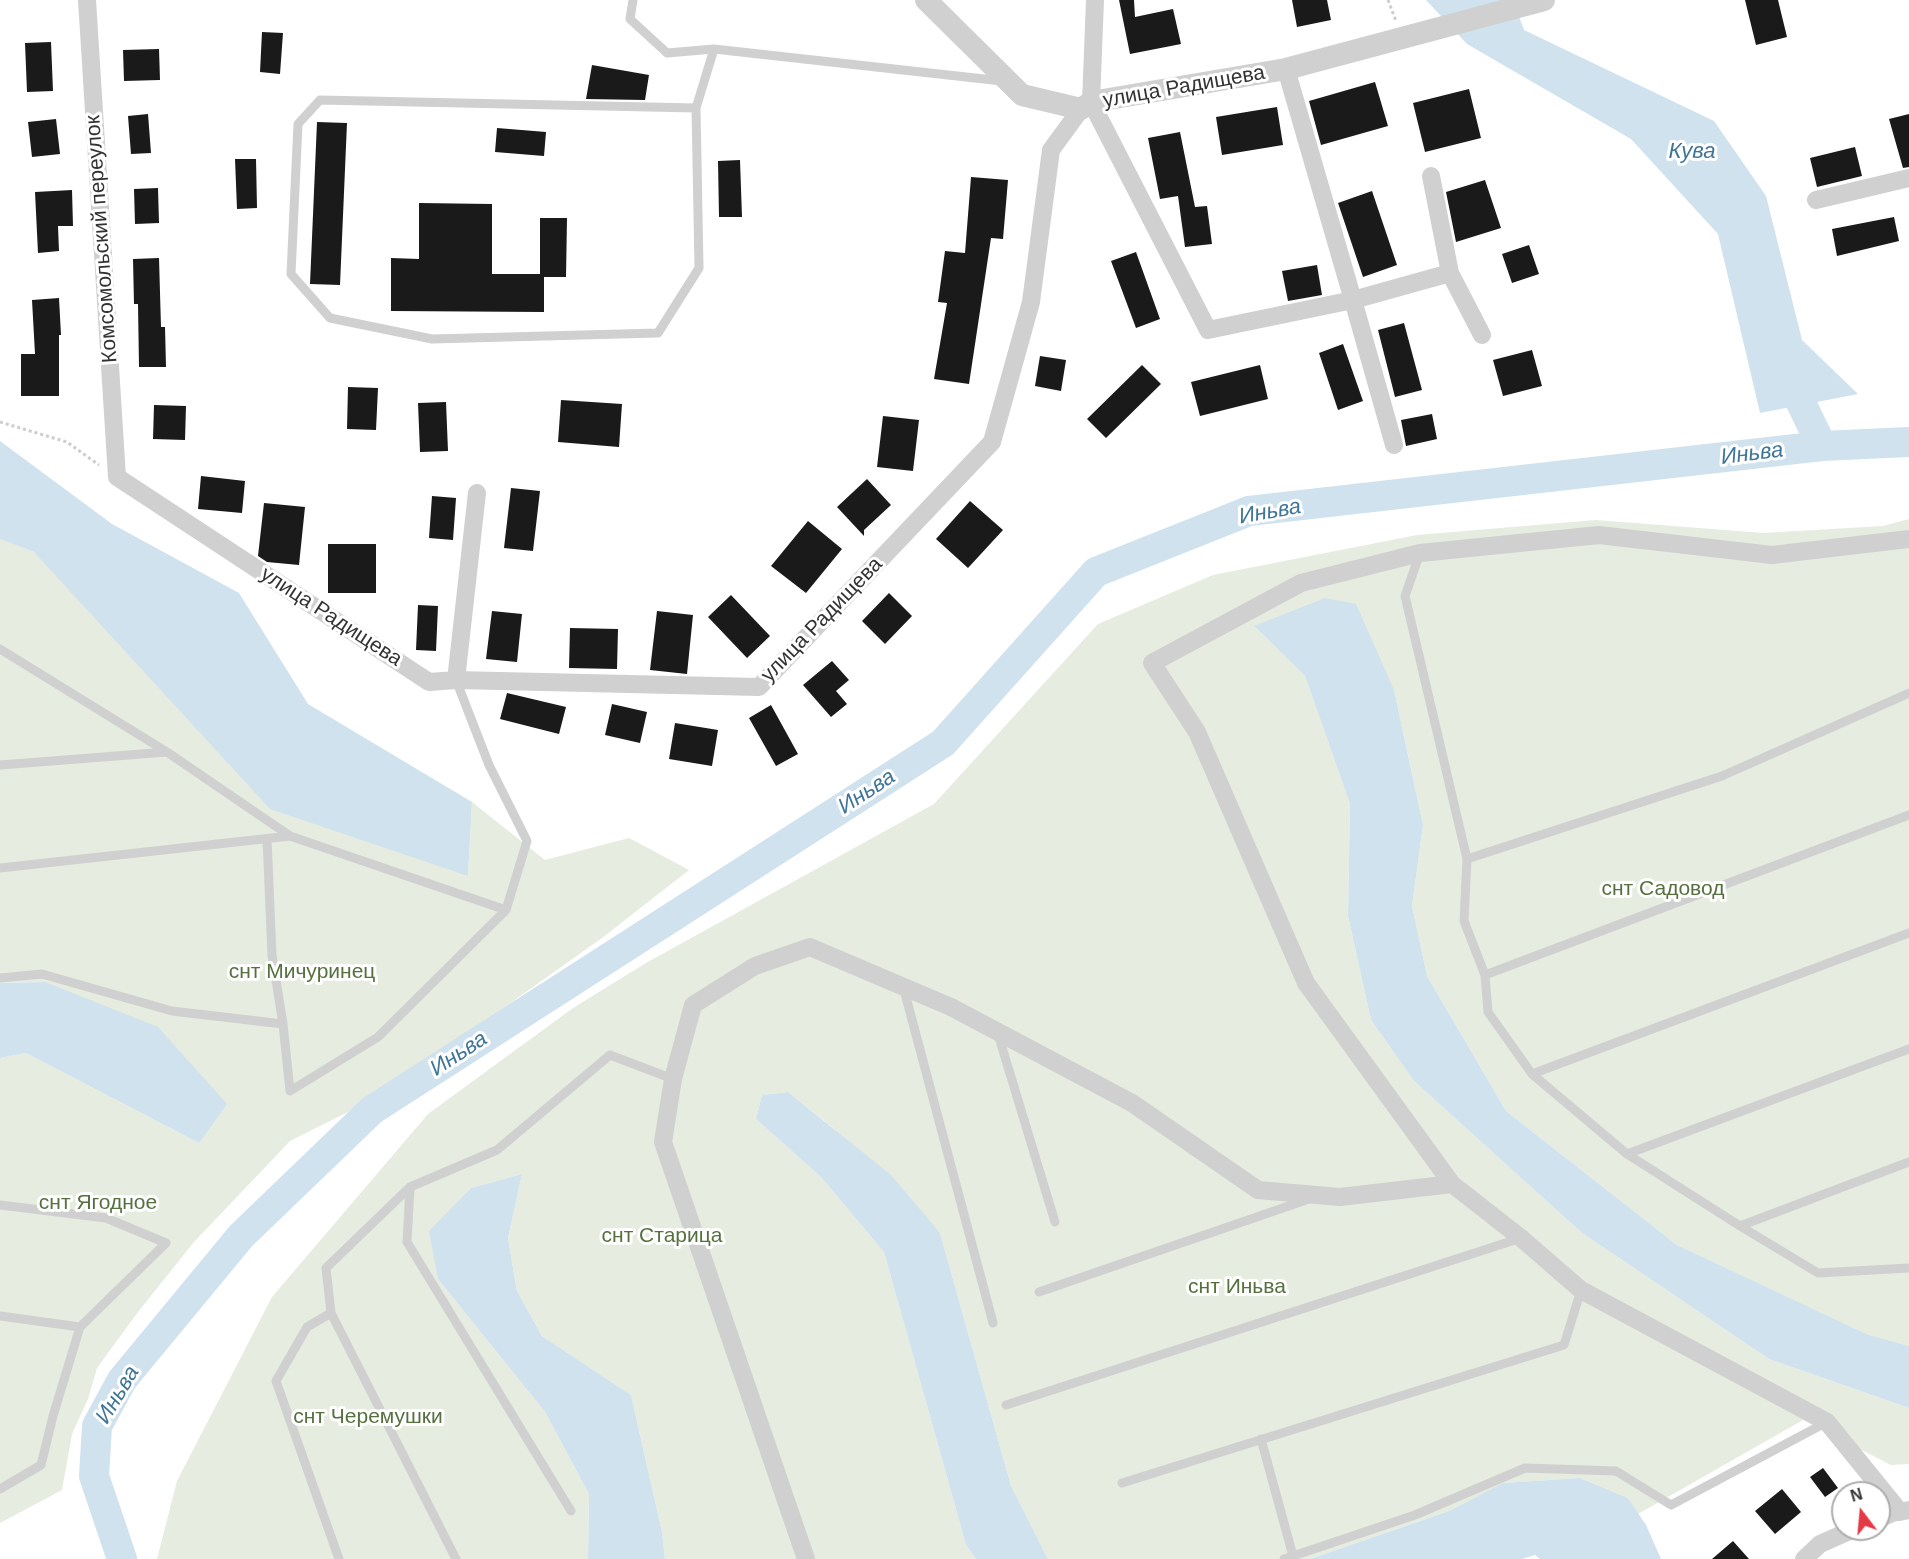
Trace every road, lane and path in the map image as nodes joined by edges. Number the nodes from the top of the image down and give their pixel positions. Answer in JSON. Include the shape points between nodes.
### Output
{"nodes":[{"id":1,"x":87,"y":0,"type":"edge"},
{"id":2,"x":633,"y":0,"type":"edge"},
{"id":3,"x":926,"y":0,"type":"edge"},
{"id":4,"x":1095,"y":0,"type":"edge"},
{"id":5,"x":1544,"y":0,"type":"edge"},
{"id":6,"x":714,"y":49,"type":"junction"},
{"id":7,"x":1286,"y":69,"type":"junction"},
{"id":8,"x":1008,"y":81,"type":"junction"},
{"id":9,"x":1086,"y":106,"type":"junction"},
{"id":10,"x":696,"y":108,"type":"junction"},
{"id":11,"x":1431,"y":176,"type":"dead end"},
{"id":12,"x":1909,"y":178,"type":"edge"},
{"id":13,"x":1816,"y":200,"type":"dead end"},
{"id":14,"x":1450,"y":273,"type":"junction"},
{"id":15,"x":1353,"y":300,"type":"junction"},
{"id":16,"x":1482,"y":335,"type":"dead end"},
{"id":17,"x":0,"y":422,"type":"edge"},
{"id":18,"x":1394,"y":445,"type":"dead end"},
{"id":19,"x":117,"y":477,"type":"junction"},
{"id":20,"x":477,"y":493,"type":"dead end"},
{"id":21,"x":1909,"y":539,"type":"edge"},
{"id":22,"x":1420,"y":553,"type":"junction"},
{"id":23,"x":0,"y":649,"type":"edge"},
{"id":24,"x":456,"y":680,"type":"junction"},
{"id":25,"x":1909,"y":693,"type":"edge"},
{"id":26,"x":167,"y":752,"type":"junction"},
{"id":27,"x":0,"y":765,"type":"edge"},
{"id":28,"x":1909,"y":815,"type":"edge"},
{"id":29,"x":290,"y":836,"type":"junction"},
{"id":30,"x":267,"y":839,"type":"junction"},
{"id":31,"x":1467,"y":859,"type":"junction"},
{"id":32,"x":0,"y":868,"type":"edge"},
{"id":33,"x":506,"y":910,"type":"junction"},
{"id":34,"x":1909,"y":933,"type":"edge"},
{"id":35,"x":1485,"y":975,"type":"junction"},
{"id":36,"x":0,"y":978,"type":"edge"},
{"id":37,"x":903,"y":986,"type":"junction"},
{"id":38,"x":283,"y":1024,"type":"junction"},
{"id":39,"x":998,"y":1031,"type":"junction"},
{"id":40,"x":1909,"y":1049,"type":"edge"},
{"id":41,"x":1532,"y":1074,"type":"junction"},
{"id":42,"x":672,"y":1079,"type":"junction"},
{"id":43,"x":1627,"y":1154,"type":"junction"},
{"id":44,"x":1909,"y":1162,"type":"edge"},
{"id":45,"x":1452,"y":1184,"type":"junction"},
{"id":46,"x":410,"y":1187,"type":"junction"},
{"id":47,"x":1319,"y":1195,"type":"junction"},
{"id":48,"x":0,"y":1205,"type":"edge"},
{"id":49,"x":1055,"y":1222,"type":"dead end"},
{"id":50,"x":1740,"y":1226,"type":"junction"},
{"id":51,"x":1521,"y":1238,"type":"junction"},
{"id":52,"x":1909,"y":1268,"type":"edge"},
{"id":53,"x":1581,"y":1290,"type":"junction"},
{"id":54,"x":1039,"y":1292,"type":"dead end"},
{"id":55,"x":331,"y":1313,"type":"junction"},
{"id":56,"x":0,"y":1316,"type":"edge"},
{"id":57,"x":993,"y":1323,"type":"dead end"},
{"id":58,"x":80,"y":1327,"type":"junction"},
{"id":59,"x":1006,"y":1405,"type":"dead end"},
{"id":60,"x":1827,"y":1422,"type":"junction"},
{"id":61,"x":1261,"y":1439,"type":"junction"},
{"id":62,"x":1122,"y":1483,"type":"dead end"},
{"id":63,"x":0,"y":1488,"type":"edge"},
{"id":64,"x":572,"y":1511,"type":"dead end"},
{"id":65,"x":1904,"y":1511,"type":"edge"},
{"id":66,"x":1831,"y":1539,"type":"edge"},
{"id":67,"x":1288,"y":1558,"type":"edge"},
{"id":68,"x":339,"y":1559,"type":"edge"},
{"id":69,"x":456,"y":1559,"type":"edge"},
{"id":70,"x":806,"y":1559,"type":"edge"},
{"id":71,"x":1804,"y":1559,"type":"edge"}],
"edges":[{"from":1,"to":19,"type":"street","name":"Комсомольский переулок"},
{"from":2,"to":6,"type":"lane","via":[[630,19],[668,54]]},
{"from":3,"to":8,"type":"street"},
{"from":4,"to":9,"type":"street"},
{"from":5,"to":7,"type":"street","name":"улица Радищева"},
{"from":6,"to":8,"type":"lane"},
{"from":6,"to":10,"type":"lane"},
{"from":7,"to":9,"type":"street","name":"улица Радищева"},
{"from":7,"to":15,"type":"street"},
{"from":8,"to":9,"type":"street","via":[[1022,95]]},
{"from":9,"to":15,"type":"street","via":[[1208,330]]},
{"from":9,"to":24,"type":"street","name":"улица Радищева","via":[[1051,150],[1031,302],[992,442],[759,687]]},
{"from":10,"to":10,"type":"lane","via":[[320,100],[298,124],[291,274],[330,318],[432,339],[658,333],[699,268]]},
{"from":11,"to":14,"type":"street"},
{"from":12,"to":13,"type":"street"},
{"from":14,"to":15,"type":"street"},
{"from":14,"to":16,"type":"street"},
{"from":15,"to":18,"type":"street"},
{"from":17,"to":19,"type":"path","via":[[68,442]]},
{"from":19,"to":24,"type":"street","name":"улица Радищева","via":[[429,682]]},
{"from":20,"to":24,"type":"street"},
{"from":21,"to":22,"type":"street","via":[[1772,555],[1599,535]]},
{"from":22,"to":31,"type":"lane","via":[[1405,596]]},
{"from":22,"to":45,"type":"street","via":[[1300,583],[1152,663],[1197,732],[1306,983]]},
{"from":23,"to":26,"type":"lane"},
{"from":24,"to":33,"type":"lane","via":[[489,765],[527,841]]},
{"from":25,"to":31,"type":"lane","via":[[1722,776]]},
{"from":26,"to":27,"type":"lane"},
{"from":26,"to":29,"type":"lane"},
{"from":28,"to":35,"type":"lane"},
{"from":29,"to":30,"type":"lane"},
{"from":29,"to":33,"type":"lane"},
{"from":30,"to":32,"type":"lane"},
{"from":30,"to":38,"type":"lane","via":[[272,955]]},
{"from":31,"to":35,"type":"lane","via":[[1464,921]]},
{"from":33,"to":38,"type":"lane","via":[[378,1037],[290,1092]]},
{"from":34,"to":41,"type":"lane"},
{"from":35,"to":41,"type":"lane","via":[[1488,1012]]},
{"from":36,"to":38,"type":"lane","via":[[42,974],[172,1011]]},
{"from":37,"to":39,"type":"street"},
{"from":37,"to":42,"type":"street","via":[[810,947],[756,966],[693,1005]]},
{"from":37,"to":57,"type":"lane"},
{"from":39,"to":47,"type":"street","via":[[1132,1103],[1258,1190]]},
{"from":39,"to":49,"type":"lane"},
{"from":40,"to":43,"type":"lane"},
{"from":41,"to":43,"type":"lane"},
{"from":42,"to":46,"type":"lane","via":[[610,1054],[497,1150]]},
{"from":42,"to":70,"type":"street","via":[[663,1142]]},
{"from":43,"to":50,"type":"lane"},
{"from":44,"to":50,"type":"lane"},
{"from":45,"to":47,"type":"street","via":[[1340,1197]]},
{"from":45,"to":51,"type":"street"},
{"from":46,"to":55,"type":"lane","via":[[326,1268]]},
{"from":46,"to":64,"type":"lane","via":[[407,1242]]},
{"from":47,"to":54,"type":"lane"},
{"from":48,"to":58,"type":"lane","via":[[106,1218],[166,1243]]},
{"from":50,"to":52,"type":"lane","via":[[1818,1272]]},
{"from":51,"to":53,"type":"street"},
{"from":51,"to":59,"type":"lane"},
{"from":53,"to":60,"type":"street"},
{"from":53,"to":61,"type":"lane","via":[[1564,1345]]},
{"from":55,"to":68,"type":"lane","via":[[307,1327],[276,1380]]},
{"from":55,"to":69,"type":"lane"},
{"from":56,"to":58,"type":"lane"},
{"from":58,"to":63,"type":"lane","via":[[41,1465]]},
{"from":60,"to":65,"type":"street"},
{"from":60,"to":67,"type":"lane","via":[[1671,1505],[1616,1471],[1526,1468],[1414,1515]]},
{"from":61,"to":62,"type":"lane"},
{"from":61,"to":67,"type":"lane"},
{"from":66,"to":71,"type":"street"}]}
